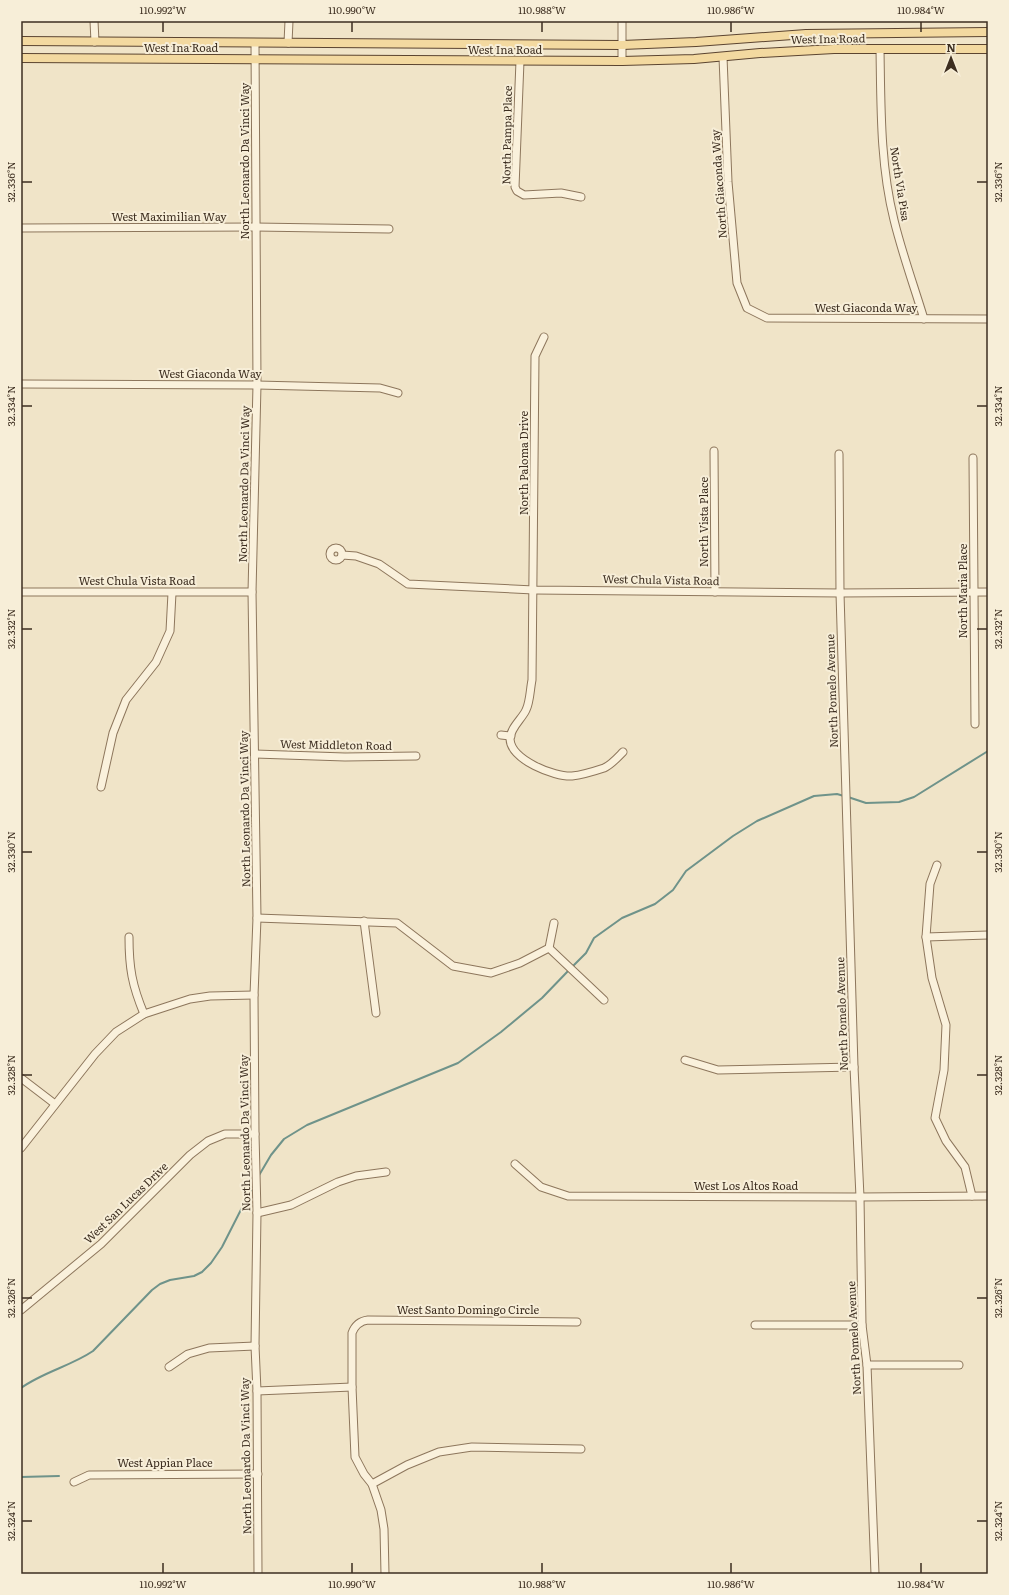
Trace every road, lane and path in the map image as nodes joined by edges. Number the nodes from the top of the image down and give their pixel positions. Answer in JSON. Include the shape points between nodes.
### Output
{"nodes":[{"id":1,"x":94,"y":21,"type":"edge"},
{"id":2,"x":289,"y":21,"type":"edge"},
{"id":3,"x":622,"y":21,"type":"edge"},
{"id":4,"x":988,"y":32,"type":"edge"},
{"id":5,"x":21,"y":42,"type":"edge"},
{"id":6,"x":95,"y":42,"type":"junction"},
{"id":7,"x":255,"y":43,"type":"junction"},
{"id":8,"x":288,"y":43,"type":"junction"},
{"id":9,"x":622,"y":45,"type":"junction"},
{"id":10,"x":880,"y":49,"type":"junction"},
{"id":11,"x":988,"y":49,"type":"edge"},
{"id":12,"x":723,"y":57,"type":"junction"},
{"id":13,"x":21,"y":58,"type":"edge"},
{"id":14,"x":256,"y":60,"type":"junction"},
{"id":15,"x":622,"y":61,"type":"junction"},
{"id":16,"x":520,"y":62,"type":"junction"},
{"id":17,"x":580,"y":197,"type":"dead end"},
{"id":18,"x":255,"y":227,"type":"junction"},
{"id":19,"x":21,"y":228,"type":"edge"},
{"id":20,"x":389,"y":229,"type":"dead end"},
{"id":21,"x":747,"y":308,"type":"joint"},
{"id":22,"x":924,"y":319,"type":"junction"},
{"id":23,"x":988,"y":319,"type":"edge"},
{"id":24,"x":544,"y":337,"type":"dead end"},
{"id":25,"x":21,"y":384,"type":"edge"},
{"id":26,"x":257,"y":385,"type":"junction"},
{"id":27,"x":398,"y":393,"type":"dead end"},
{"id":28,"x":714,"y":452,"type":"dead end"},
{"id":29,"x":839,"y":454,"type":"dead end"},
{"id":30,"x":973,"y":458,"type":"dead end"},
{"id":31,"x":342,"y":555,"type":"dead end"},
{"id":32,"x":534,"y":590,"type":"junction"},
{"id":33,"x":21,"y":592,"type":"edge"},
{"id":34,"x":172,"y":592,"type":"junction"},
{"id":35,"x":252,"y":592,"type":"junction"},
{"id":36,"x":715,"y":592,"type":"junction"},
{"id":37,"x":975,"y":592,"type":"junction"},
{"id":38,"x":988,"y":592,"type":"edge"},
{"id":39,"x":840,"y":593,"type":"junction"},
{"id":40,"x":975,"y":724,"type":"dead end"},
{"id":41,"x":501,"y":736,"type":"dead end"},
{"id":42,"x":511,"y":736,"type":"junction"},
{"id":43,"x":623,"y":752,"type":"dead end"},
{"id":44,"x":256,"y":754,"type":"junction"},
{"id":45,"x":416,"y":756,"type":"dead end"},
{"id":46,"x":101,"y":787,"type":"dead end"},
{"id":47,"x":937,"y":865,"type":"dead end"},
{"id":48,"x":257,"y":918,"type":"junction"},
{"id":49,"x":364,"y":921,"type":"junction"},
{"id":50,"x":554,"y":923,"type":"dead end"},
{"id":51,"x":988,"y":935,"type":"edge"},
{"id":52,"x":129,"y":937,"type":"dead end"},
{"id":53,"x":926,"y":937,"type":"junction"},
{"id":54,"x":549,"y":948,"type":"junction"},
{"id":55,"x":254,"y":995,"type":"junction"},
{"id":56,"x":604,"y":1000,"type":"dead end"},
{"id":57,"x":376,"y":1013,"type":"dead end"},
{"id":58,"x":144,"y":1014,"type":"junction"},
{"id":59,"x":685,"y":1060,"type":"dead end"},
{"id":60,"x":854,"y":1067,"type":"junction"},
{"id":61,"x":21,"y":1078,"type":"edge"},
{"id":62,"x":55,"y":1104,"type":"junction"},
{"id":63,"x":254,"y":1134,"type":"junction"},
{"id":64,"x":21,"y":1148,"type":"edge"},
{"id":65,"x":515,"y":1164,"type":"dead end"},
{"id":66,"x":386,"y":1172,"type":"dead end"},
{"id":67,"x":972,"y":1196,"type":"junction"},
{"id":68,"x":988,"y":1196,"type":"edge"},
{"id":69,"x":860,"y":1197,"type":"junction"},
{"id":70,"x":257,"y":1213,"type":"junction"},
{"id":71,"x":21,"y":1310,"type":"edge"},
{"id":72,"x":577,"y":1322,"type":"dead end"},
{"id":73,"x":755,"y":1325,"type":"dead end"},
{"id":74,"x":862,"y":1325,"type":"junction"},
{"id":75,"x":255,"y":1346,"type":"junction"},
{"id":76,"x":868,"y":1365,"type":"junction"},
{"id":77,"x":959,"y":1365,"type":"dead end"},
{"id":78,"x":169,"y":1367,"type":"dead end"},
{"id":79,"x":352,"y":1387,"type":"junction"},
{"id":80,"x":257,"y":1391,"type":"junction"},
{"id":81,"x":580,"y":1449,"type":"dead end"},
{"id":82,"x":258,"y":1474,"type":"junction"},
{"id":83,"x":74,"y":1482,"type":"dead end"},
{"id":84,"x":372,"y":1484,"type":"junction"},
{"id":85,"x":258,"y":1574,"type":"edge"},
{"id":86,"x":385,"y":1574,"type":"edge"},
{"id":87,"x":875,"y":1574,"type":"edge"}],
"edges":[{"from":1,"to":6,"type":"street"},
{"from":2,"to":8,"type":"street"},
{"from":3,"to":9,"type":"street"},
{"from":4,"to":9,"type":"main road","name":"West Ina Road","via":[[812,34]]},
{"from":5,"to":6,"type":"main road","name":"West Ina Road"},
{"from":6,"to":7,"type":"main road","name":"West Ina Road"},
{"from":7,"to":8,"type":"main road","name":"West Ina Road"},
{"from":7,"to":14,"type":"street","name":"North Leonardo Da Vinci Way"},
{"from":8,"to":9,"type":"main road","name":"West Ina Road"},
{"from":9,"to":15,"type":"street"},
{"from":10,"to":11,"type":"main road","name":"West Ina Road"},
{"from":10,"to":12,"type":"main road","name":"West Ina Road","via":[[799,50]]},
{"from":10,"to":22,"type":"street","name":"North Via Pisa","via":[[882,131],[888,193]]},
{"from":12,"to":15,"type":"main road","name":"West Ina Road"},
{"from":12,"to":21,"type":"street","name":"North Giaconda Way","via":[[728,182],[737,283]]},
{"from":13,"to":14,"type":"main road","name":"West Ina Road"},
{"from":14,"to":16,"type":"main road","name":"West Ina Road"},
{"from":14,"to":18,"type":"street","name":"North Leonardo Da Vinci Way"},
{"from":15,"to":16,"type":"main road","name":"West Ina Road"},
{"from":16,"to":17,"type":"street","name":"North Pampa Place","via":[[515,187],[524,195],[561,193]]},
{"from":18,"to":19,"type":"street","name":"West Maximilian Way"},
{"from":18,"to":20,"type":"street","name":"West Maximilian Way"},
{"from":18,"to":26,"type":"street","name":"North Leonardo Da Vinci Way"},
{"from":21,"to":22,"type":"street","name":"West Giaconda Way","via":[[767,318]]},
{"from":22,"to":23,"type":"street","name":"West Giaconda Way"},
{"from":24,"to":32,"type":"street","name":"North Paloma Drive","via":[[535,356]]},
{"from":25,"to":26,"type":"street","name":"West Giaconda Way"},
{"from":26,"to":27,"type":"street","name":"West Giaconda Way","via":[[380,388]]},
{"from":26,"to":35,"type":"street","name":"North Leonardo Da Vinci Way"},
{"from":28,"to":36,"type":"street","name":"North Vista Place"},
{"from":29,"to":39,"type":"street","name":"North Pomelo Avenue"},
{"from":30,"to":37,"type":"street","name":"North Maria Place"},
{"from":31,"to":32,"type":"street","name":"West Chula Vista Road","via":[[356,556],[379,564],[408,584]]},
{"from":32,"to":36,"type":"street","name":"West Chula Vista Road"},
{"from":32,"to":42,"type":"street","name":"North Paloma Drive","via":[[532,680],[526,710]]},
{"from":33,"to":34,"type":"street","name":"West Chula Vista Road"},
{"from":34,"to":35,"type":"street","name":"West Chula Vista Road"},
{"from":34,"to":46,"type":"street","via":[[170,631],[156,662],[126,700],[113,734]]},
{"from":35,"to":44,"type":"street","name":"North Leonardo Da Vinci Way"},
{"from":36,"to":39,"type":"street","name":"West Chula Vista Road"},
{"from":37,"to":38,"type":"street","name":"West Chula Vista Road"},
{"from":37,"to":39,"type":"street","name":"West Chula Vista Road"},
{"from":37,"to":40,"type":"street","name":"North Maria Place"},
{"from":39,"to":60,"type":"street","name":"North Pomelo Avenue"},
{"from":41,"to":42,"type":"street"},
{"from":42,"to":43,"type":"street","via":[[512,746],[526,761],[548,772],[571,776],[606,768]]},
{"from":44,"to":45,"type":"street","name":"West Middleton Road"},
{"from":44,"to":48,"type":"street","name":"North Leonardo Da Vinci Way"},
{"from":47,"to":53,"type":"street","via":[[930,884]]},
{"from":48,"to":49,"type":"street"},
{"from":48,"to":55,"type":"street","name":"North Leonardo Da Vinci Way"},
{"from":49,"to":54,"type":"street","via":[[397,923],[454,966],[491,973],[520,963]]},
{"from":49,"to":57,"type":"street"},
{"from":50,"to":54,"type":"street"},
{"from":51,"to":53,"type":"street"},
{"from":52,"to":58,"type":"street","via":[[129,960],[134,988]]},
{"from":53,"to":67,"type":"street","via":[[932,978],[946,1025],[944,1070],[935,1118],[946,1141],[965,1167]]},
{"from":54,"to":56,"type":"street"},
{"from":55,"to":58,"type":"street","via":[[190,999]]},
{"from":55,"to":63,"type":"street","name":"North Leonardo Da Vinci Way"},
{"from":58,"to":62,"type":"street","via":[[116,1032]]},
{"from":59,"to":60,"type":"street","via":[[718,1070]]},
{"from":60,"to":69,"type":"street","name":"North Pomelo Avenue"},
{"from":61,"to":62,"type":"street"},
{"from":62,"to":64,"type":"street"},
{"from":63,"to":70,"type":"street","name":"North Leonardo Da Vinci Way"},
{"from":63,"to":71,"type":"street","name":"West San Lucas Drive","via":[[225,1134],[208,1140],[101,1244]]},
{"from":65,"to":69,"type":"street","name":"West Los Altos Road","via":[[540,1187],[568,1196]]},
{"from":66,"to":70,"type":"street","via":[[356,1176],[291,1205]]},
{"from":67,"to":68,"type":"street","name":"West Los Altos Road"},
{"from":67,"to":69,"type":"street","name":"West Los Altos Road"},
{"from":69,"to":74,"type":"street","name":"North Pomelo Avenue"},
{"from":70,"to":75,"type":"street","name":"North Leonardo Da Vinci Way"},
{"from":72,"to":79,"type":"street","name":"West Santo Domingo Circle","via":[[356,1320],[352,1333]]},
{"from":73,"to":74,"type":"street"},
{"from":74,"to":76,"type":"street","name":"North Pomelo Avenue"},
{"from":75,"to":78,"type":"street","via":[[209,1348],[188,1354]]},
{"from":75,"to":80,"type":"street","name":"North Leonardo Da Vinci Way"},
{"from":76,"to":77,"type":"street"},
{"from":76,"to":87,"type":"street","name":"North Pomelo Avenue"},
{"from":79,"to":80,"type":"street"},
{"from":79,"to":84,"type":"street","via":[[355,1456]]},
{"from":80,"to":82,"type":"street","name":"North Leonardo Da Vinci Way"},
{"from":81,"to":84,"type":"street","via":[[472,1447],[439,1452],[407,1465]]},
{"from":82,"to":83,"type":"street","name":"West Appian Place","via":[[89,1475]]},
{"from":82,"to":85,"type":"street","name":"North Leonardo Da Vinci Way"},
{"from":84,"to":86,"type":"street","via":[[384,1529]]}]}
